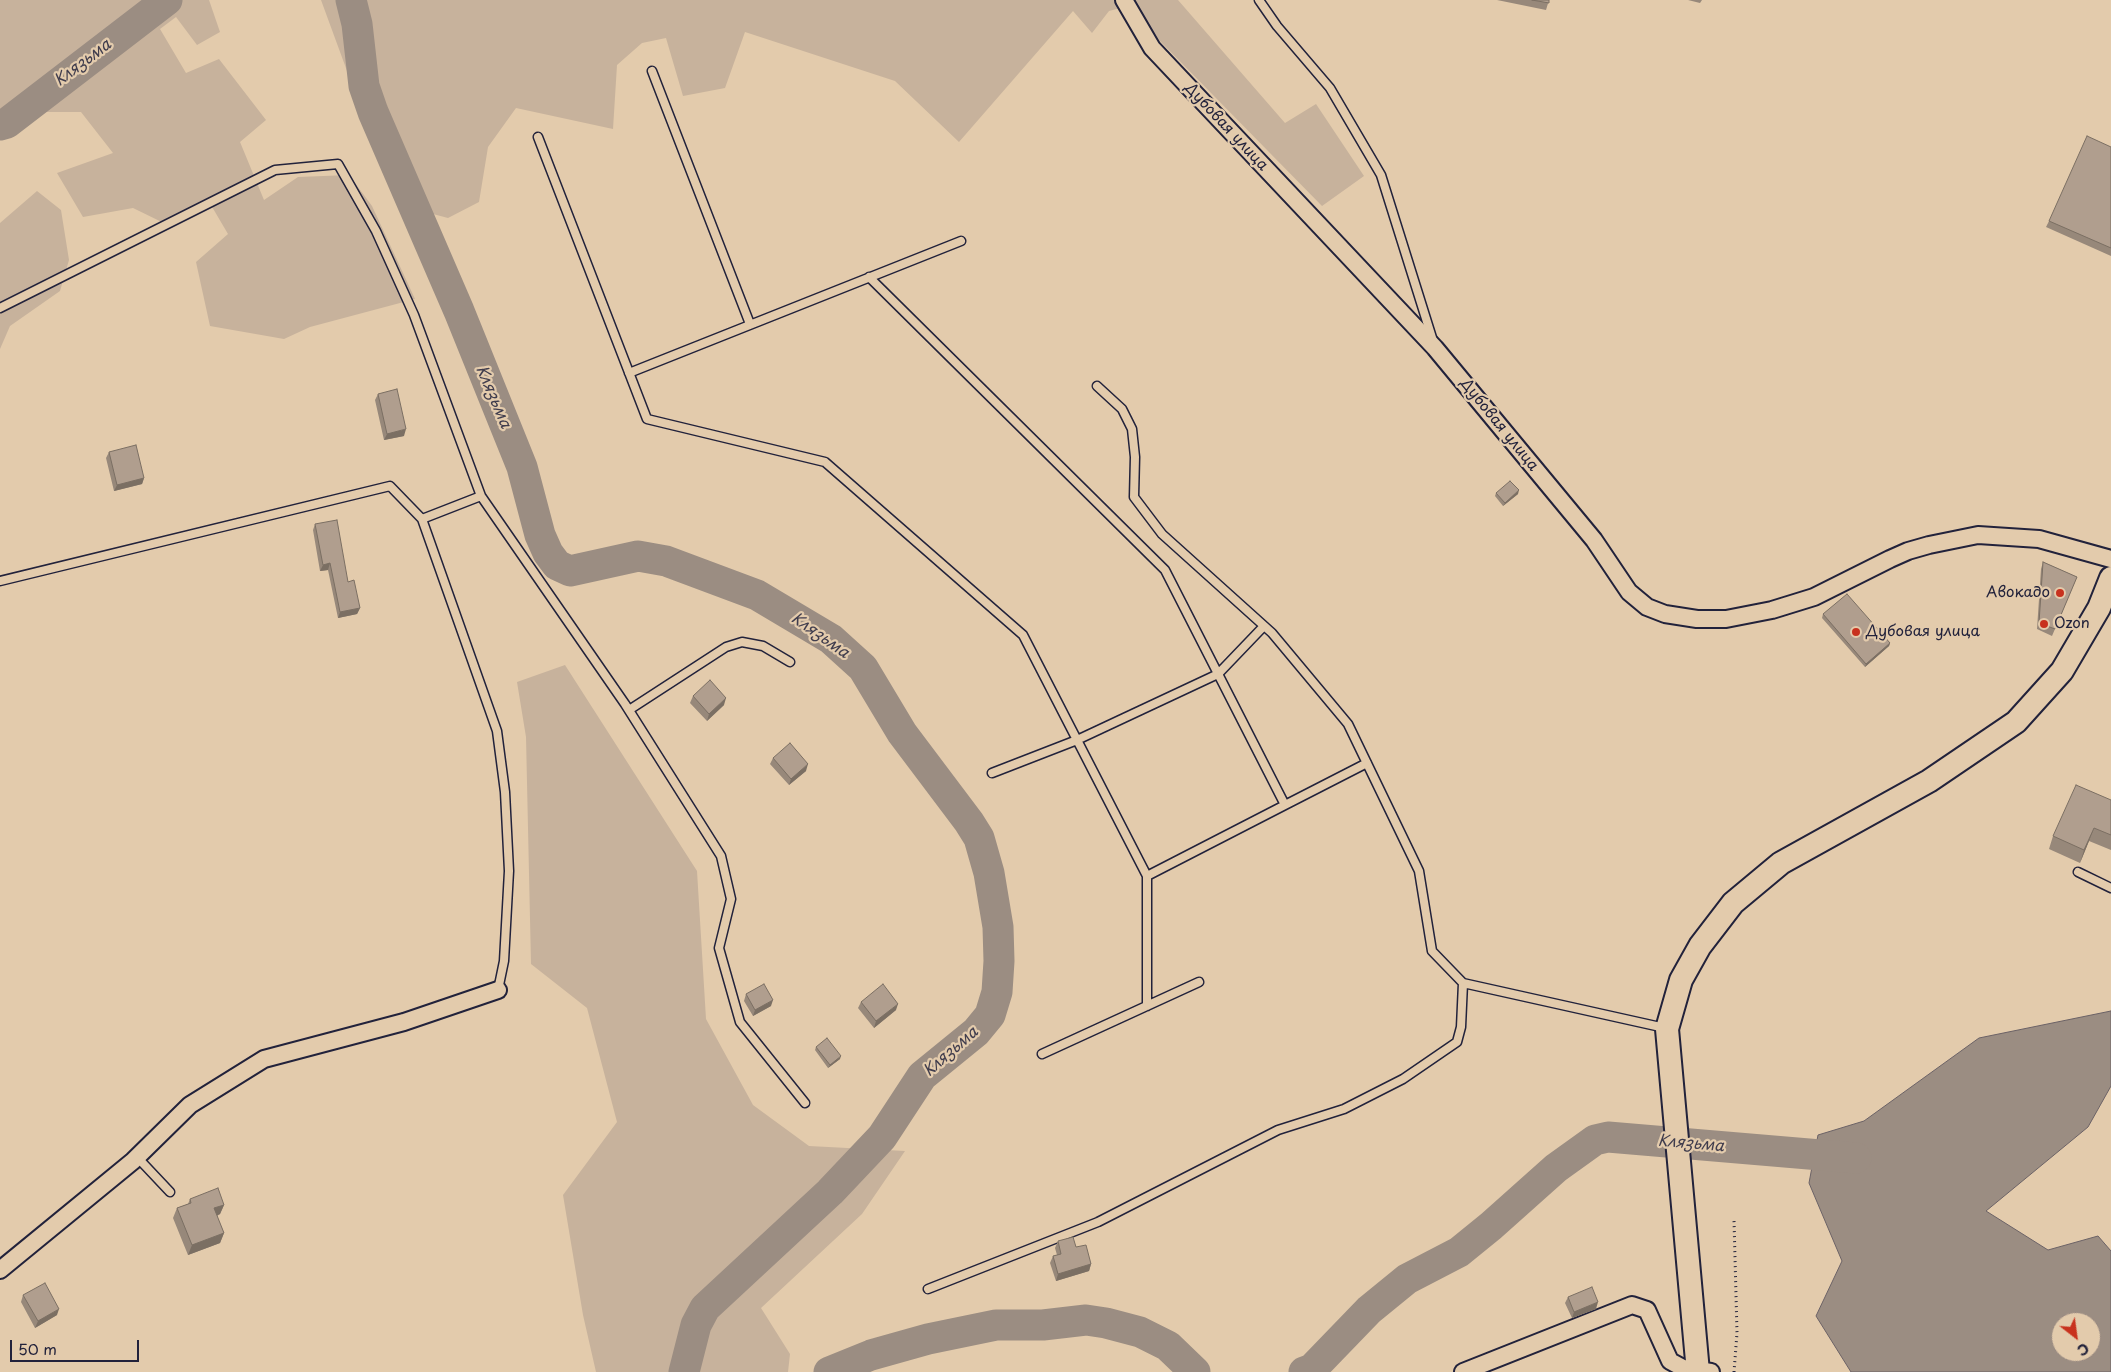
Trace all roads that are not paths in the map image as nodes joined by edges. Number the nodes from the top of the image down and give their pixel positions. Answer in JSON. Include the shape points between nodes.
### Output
{"nodes":[{"id":1,"x":1124,"y":0,"type":"edge"},
{"id":2,"x":1258,"y":0,"type":"edge"},
{"id":3,"x":652,"y":70,"type":"dead end"},
{"id":4,"x":538,"y":138,"type":"dead end"},
{"id":5,"x":961,"y":241,"type":"dead end"},
{"id":6,"x":868,"y":277,"type":"junction"},
{"id":7,"x":0,"y":308,"type":"edge"},
{"id":8,"x":750,"y":324,"type":"junction"},
{"id":9,"x":1436,"y":348,"type":"junction"},
{"id":10,"x":629,"y":373,"type":"junction"},
{"id":11,"x":1097,"y":386,"type":"dead end"},
{"id":12,"x":481,"y":496,"type":"junction"},
{"id":13,"x":422,"y":519,"type":"junction"},
{"id":14,"x":2111,"y":559,"type":"edge"},
{"id":15,"x":2111,"y":578,"type":"edge"},
{"id":16,"x":0,"y":581,"type":"edge"},
{"id":17,"x":1264,"y":626,"type":"junction"},
{"id":18,"x":790,"y":662,"type":"dead end"},
{"id":19,"x":1218,"y":674,"type":"junction"},
{"id":20,"x":629,"y":710,"type":"junction"},
{"id":21,"x":1077,"y":740,"type":"junction"},
{"id":22,"x":1367,"y":763,"type":"junction"},
{"id":23,"x":992,"y":773,"type":"dead end"},
{"id":24,"x":1285,"y":805,"type":"junction"},
{"id":25,"x":2078,"y":872,"type":"dead end"},
{"id":26,"x":1147,"y":876,"type":"junction"},
{"id":27,"x":2111,"y":888,"type":"edge"},
{"id":28,"x":1199,"y":982,"type":"dead end"},
{"id":29,"x":1463,"y":983,"type":"junction"},
{"id":30,"x":498,"y":990,"type":"joint"},
{"id":31,"x":1147,"y":1006,"type":"junction"},
{"id":32,"x":1668,"y":1029,"type":"junction"},
{"id":33,"x":1042,"y":1054,"type":"dead end"},
{"id":34,"x":805,"y":1103,"type":"dead end"},
{"id":35,"x":137,"y":1157,"type":"junction"},
{"id":36,"x":170,"y":1192,"type":"dead end"},
{"id":37,"x":0,"y":1270,"type":"edge"},
{"id":38,"x":928,"y":1289,"type":"dead end"},
{"id":39,"x":1703,"y":1371,"type":"edge"},
{"id":40,"x":1463,"y":1372,"type":"edge"}],
"edges":[{"from":1,"to":9,"type":"street","name":"Дубовая улица","via":[[1152,48]]},
{"from":2,"to":9,"type":"lane","via":[[1330,88],[1381,176]]},
{"from":3,"to":8,"type":"lane"},
{"from":4,"to":10,"type":"lane"},
{"from":5,"to":6,"type":"lane"},
{"from":6,"to":8,"type":"lane"},
{"from":6,"to":19,"type":"lane","via":[[1165,570]]},
{"from":7,"to":12,"type":"lane","via":[[275,170],[338,164],[376,231],[414,315]]},
{"from":8,"to":10,"type":"lane"},
{"from":9,"to":14,"type":"street","name":"Дубовая улица","via":[[1594,540],[1629,592],[1647,606],[1665,614],[1726,619],[1772,610],[1814,597],[1908,551],[1978,536],[2039,539]]},
{"from":10,"to":21,"type":"lane","via":[[647,419],[825,462],[1023,635]]},
{"from":11,"to":17,"type":"lane","via":[[1122,409],[1132,429],[1134,497],[1162,534]]},
{"from":12,"to":13,"type":"lane"},
{"from":12,"to":20,"type":"lane"},
{"from":13,"to":16,"type":"lane","via":[[390,486]]},
{"from":13,"to":30,"type":"lane","via":[[497,731],[510,871],[504,961]]},
{"from":15,"to":32,"type":"street","via":[[2102,610],[2062,671],[2016,722],[1928,781],[1781,863],[1733,904],[1700,946],[1681,980]]},
{"from":17,"to":19,"type":"lane"},
{"from":17,"to":22,"type":"lane","via":[[1348,724]]},
{"from":18,"to":20,"type":"lane","via":[[763,646],[742,642],[726,647]]},
{"from":19,"to":21,"type":"lane"},
{"from":19,"to":24,"type":"lane"},
{"from":20,"to":34,"type":"lane","via":[[721,856],[731,898],[719,948],[740,1022]]},
{"from":21,"to":23,"type":"lane"},
{"from":21,"to":26,"type":"lane"},
{"from":22,"to":24,"type":"lane"},
{"from":22,"to":29,"type":"lane","via":[[1419,871],[1432,951]]},
{"from":24,"to":26,"type":"lane"},
{"from":25,"to":27,"type":"lane"},
{"from":26,"to":31,"type":"lane"},
{"from":28,"to":31,"type":"lane"},
{"from":29,"to":32,"type":"lane"},
{"from":29,"to":38,"type":"lane","via":[[1457,1042],[1403,1079],[1344,1109],[1278,1130],[1098,1222]]},
{"from":30,"to":35,"type":"street","via":[[404,1022],[264,1059],[190,1104]]},
{"from":31,"to":33,"type":"lane"},
{"from":32,"to":39,"type":"street","via":[[1682,1203]]},
{"from":35,"to":36,"type":"lane"},
{"from":35,"to":37,"type":"street"},
{"from":39,"to":40,"type":"street","via":[[1683,1368],[1670,1361],[1647,1310],[1632,1305]]}]}
